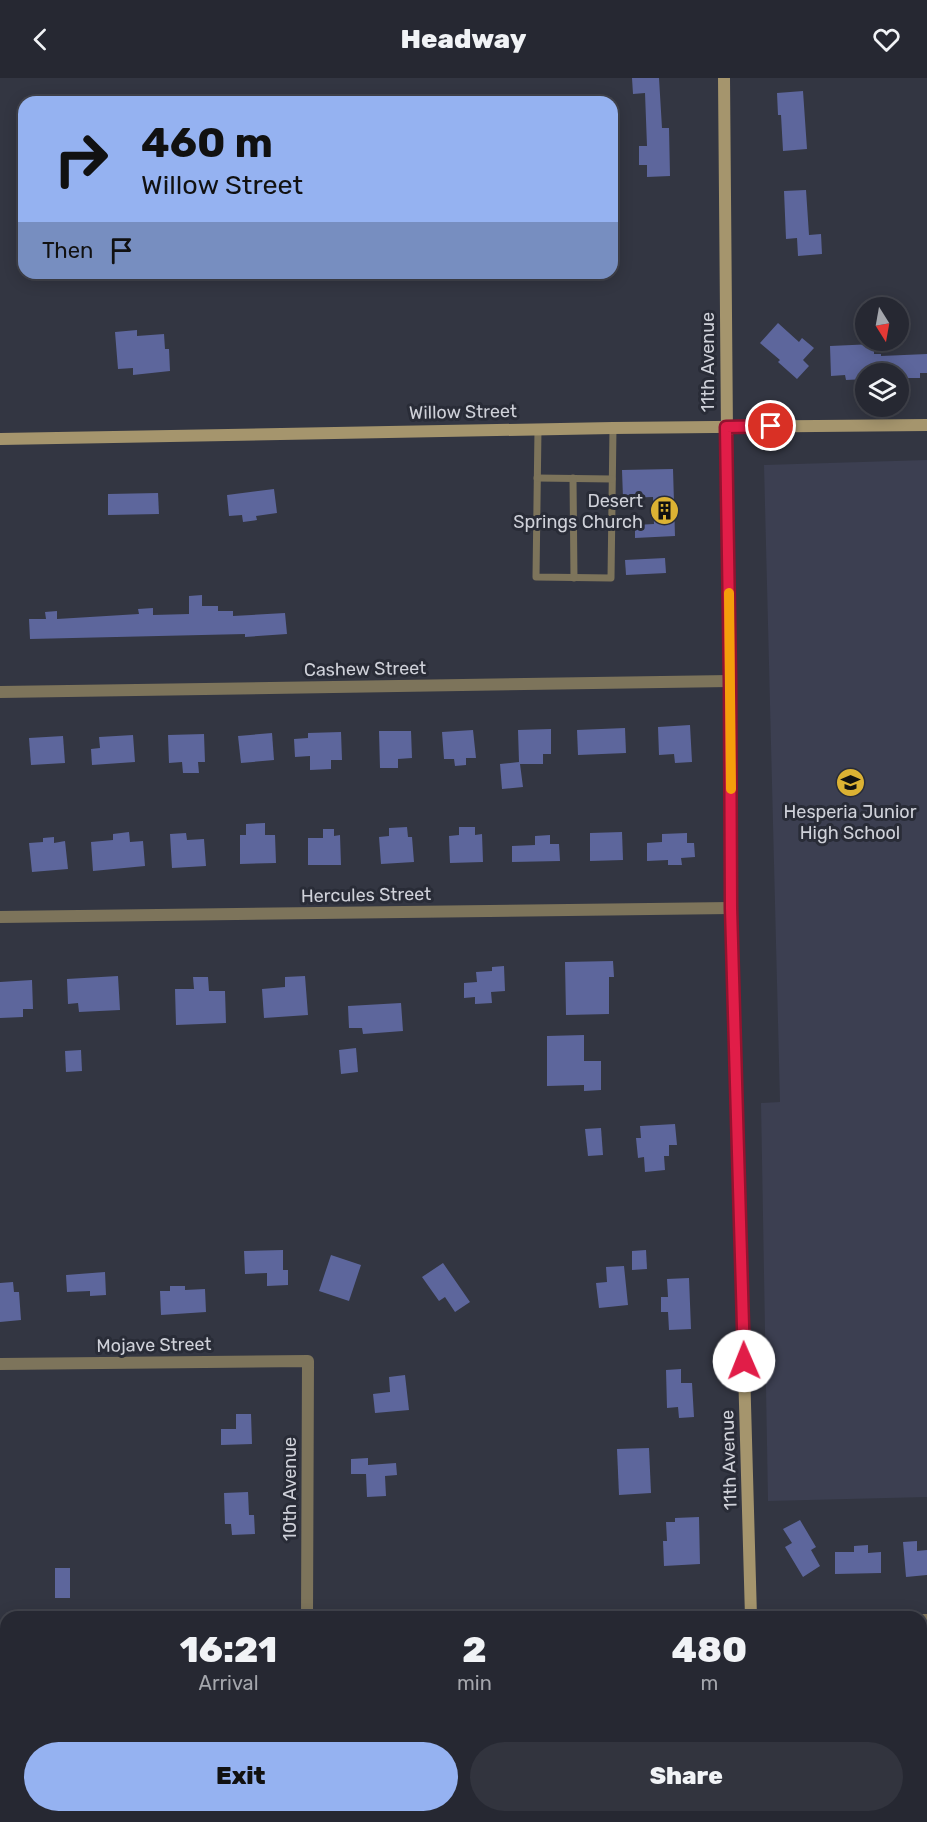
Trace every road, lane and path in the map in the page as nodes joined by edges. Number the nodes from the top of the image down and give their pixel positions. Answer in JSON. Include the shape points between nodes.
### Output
{"nodes":[{"id":1,"x":724,"y":78,"type":"edge"},
{"id":2,"x":927,"y":424,"type":"edge"},
{"id":3,"x":726,"y":427,"type":"junction"},
{"id":4,"x":613,"y":428,"type":"junction"},
{"id":5,"x":538,"y":429,"type":"junction"},
{"id":6,"x":0,"y":439,"type":"edge"},
{"id":7,"x":537,"y":478,"type":"junction"},
{"id":8,"x":573,"y":478,"type":"junction"},
{"id":9,"x":612,"y":479,"type":"junction"},
{"id":10,"x":574,"y":578,"type":"junction"},
{"id":11,"x":730,"y":681,"type":"junction"},
{"id":12,"x":0,"y":692,"type":"edge"},
{"id":13,"x":731,"y":908,"type":"junction"},
{"id":14,"x":0,"y":917,"type":"edge"},
{"id":15,"x":308,"y":1361,"type":"joint"},
{"id":16,"x":0,"y":1364,"type":"edge"},
{"id":17,"x":307,"y":1611,"type":"edge"},
{"id":18,"x":751,"y":1611,"type":"edge"}],
"edges":[{"from":1,"to":3,"type":"main road","name":"11th Avenue"},
{"from":2,"to":3,"type":"main road","name":"Willow Street"},
{"from":3,"to":4,"type":"main road","name":"Willow Street"},
{"from":3,"to":11,"type":"main road","name":"11th Avenue"},
{"from":4,"to":5,"type":"main road","name":"Willow Street"},
{"from":4,"to":9,"type":"lane"},
{"from":5,"to":6,"type":"main road","name":"Willow Street"},
{"from":5,"to":7,"type":"lane"},
{"from":7,"to":8,"type":"lane"},
{"from":7,"to":10,"type":"lane","via":[[536,577]]},
{"from":8,"to":9,"type":"lane"},
{"from":8,"to":10,"type":"lane"},
{"from":9,"to":10,"type":"lane","via":[[611,578]]},
{"from":11,"to":12,"type":"street","name":"Cashew Street"},
{"from":11,"to":13,"type":"main road","name":"11th Avenue"},
{"from":13,"to":14,"type":"street","name":"Hercules Street"},
{"from":13,"to":18,"type":"main road","name":"11th Avenue"},
{"from":15,"to":16,"type":"street","name":"Mojave Street"},
{"from":15,"to":17,"type":"street","name":"10th Avenue"}]}
